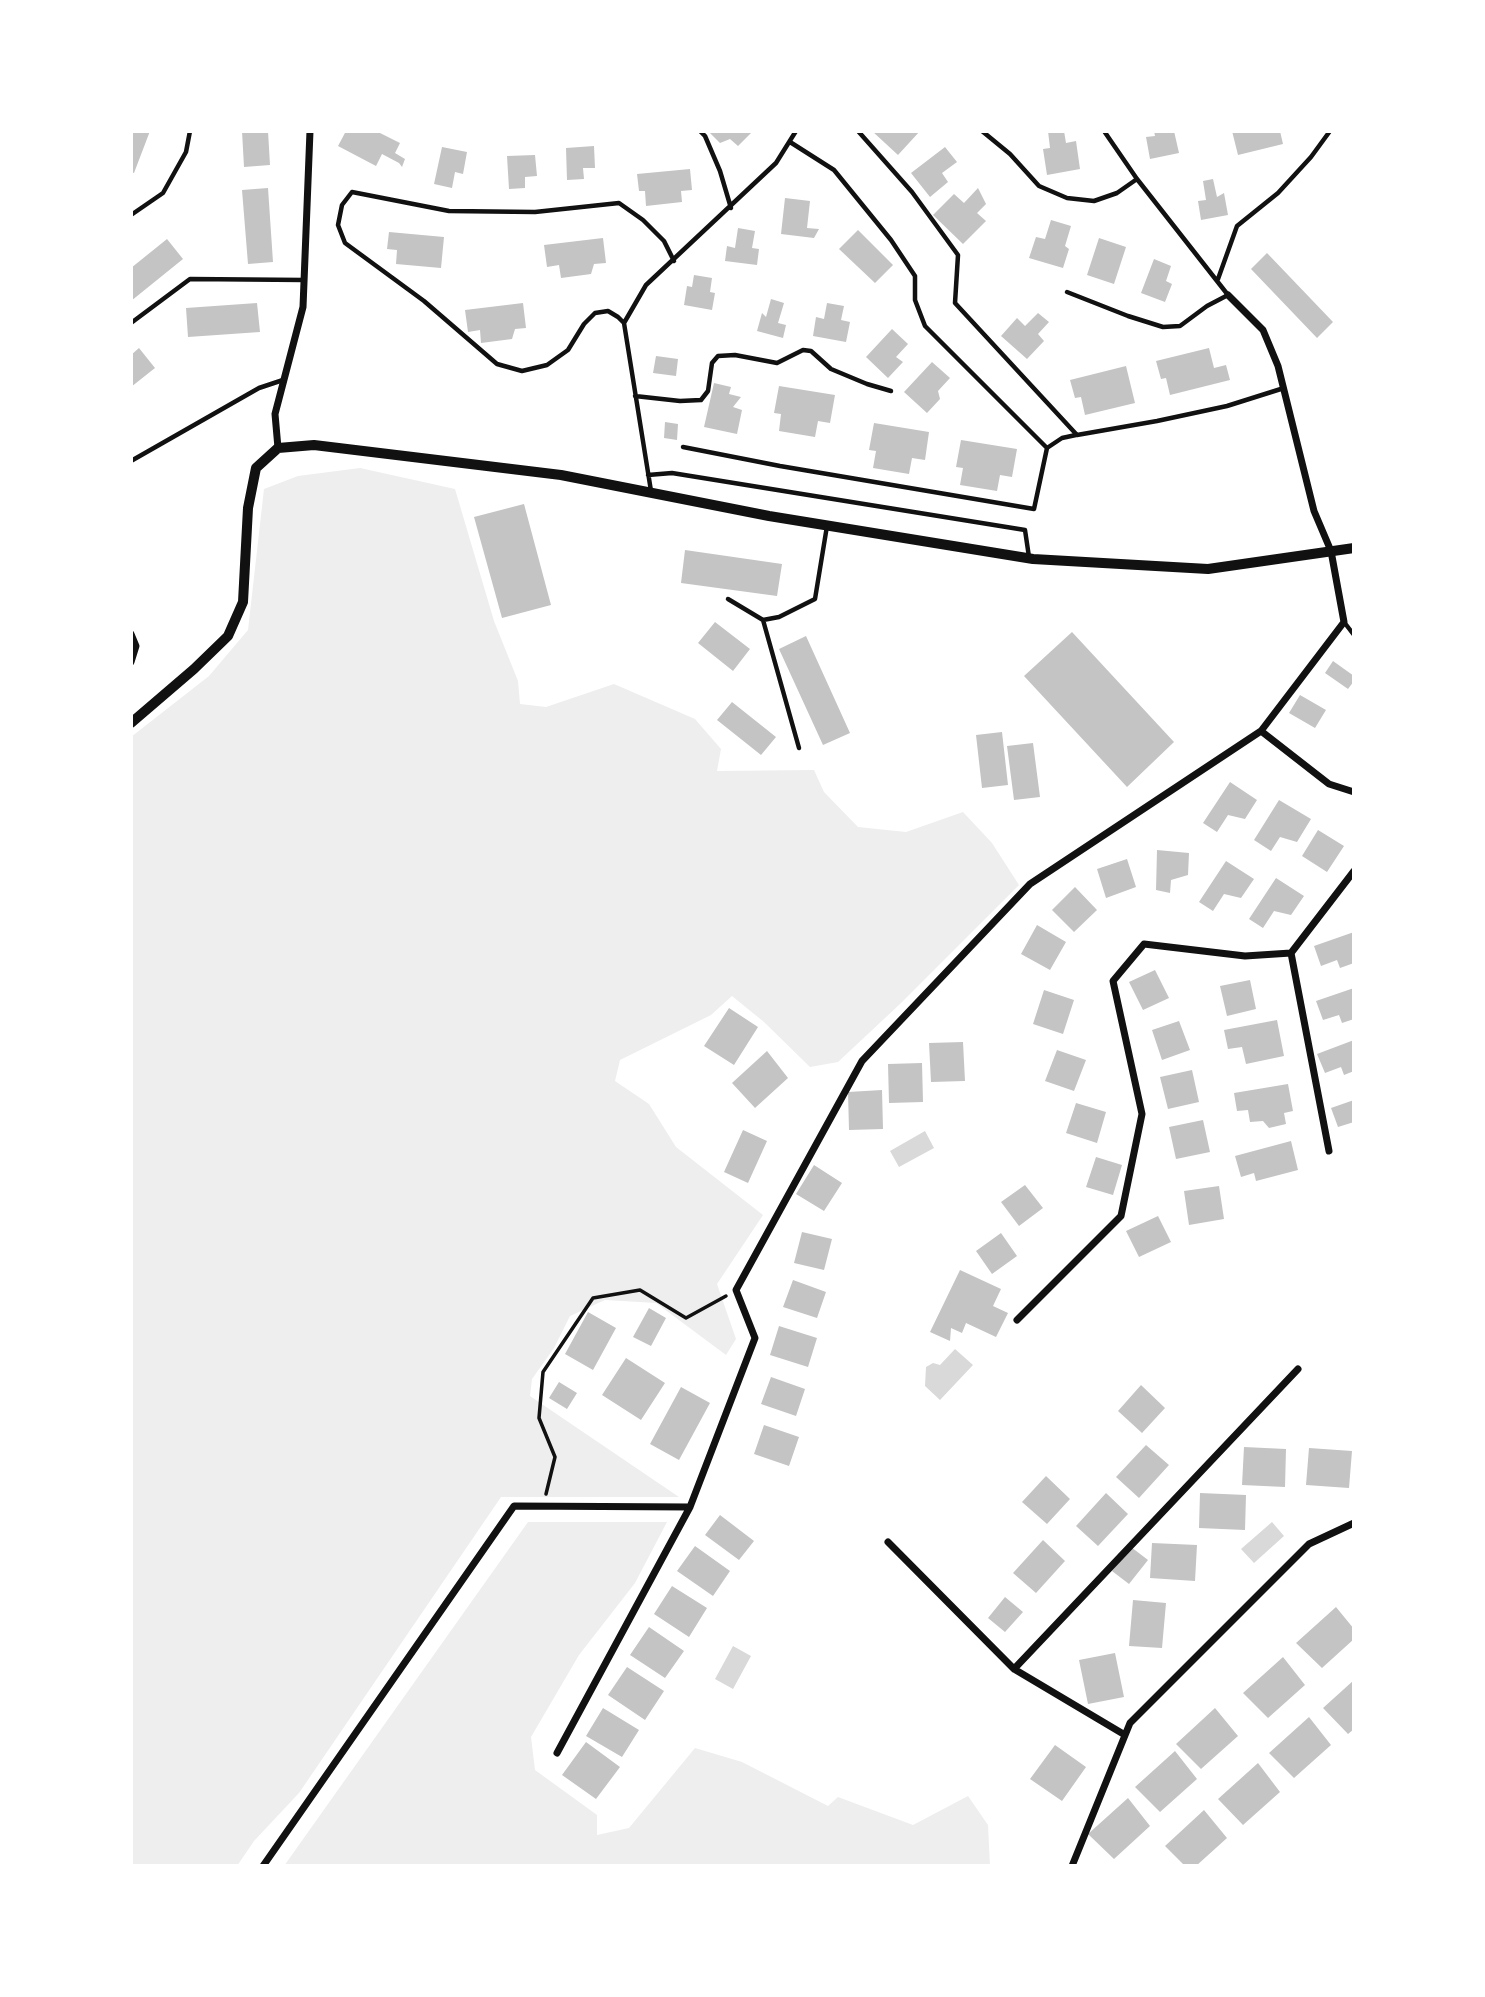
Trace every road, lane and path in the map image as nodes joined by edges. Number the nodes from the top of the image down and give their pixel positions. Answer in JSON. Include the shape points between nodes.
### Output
{"nodes":[{"id":1,"x":190,"y":131,"type":"edge"},
{"id":2,"x":310,"y":131,"type":"edge"},
{"id":3,"x":700,"y":131,"type":"edge"},
{"id":4,"x":796,"y":131,"type":"edge"},
{"id":5,"x":858,"y":131,"type":"edge"},
{"id":6,"x":982,"y":131,"type":"edge"},
{"id":7,"x":1104,"y":131,"type":"edge"},
{"id":8,"x":1330,"y":131,"type":"edge"},
{"id":9,"x":790,"y":142,"type":"junction"},
{"id":10,"x":1137,"y":179,"type":"junction"},
{"id":11,"x":731,"y":208,"type":"junction"},
{"id":12,"x":131,"y":215,"type":"edge"},
{"id":13,"x":674,"y":261,"type":"junction"},
{"id":14,"x":1217,"y":279,"type":"junction"},
{"id":15,"x":304,"y":280,"type":"junction"},
{"id":16,"x":1067,"y":292,"type":"dead end"},
{"id":17,"x":1228,"y":295,"type":"junction"},
{"id":18,"x":131,"y":323,"type":"edge"},
{"id":19,"x":624,"y":323,"type":"junction"},
{"id":20,"x":283,"y":380,"type":"junction"},
{"id":21,"x":1284,"y":388,"type":"junction"},
{"id":22,"x":891,"y":391,"type":"dead end"},
{"id":23,"x":635,"y":396,"type":"junction"},
{"id":24,"x":1077,"y":435,"type":"junction"},
{"id":25,"x":683,"y":447,"type":"dead end"},
{"id":26,"x":278,"y":448,"type":"junction"},
{"id":27,"x":1047,"y":448,"type":"junction"},
{"id":28,"x":131,"y":461,"type":"edge"},
{"id":29,"x":648,"y":475,"type":"junction"},
{"id":30,"x":651,"y":492,"type":"junction"},
{"id":31,"x":827,"y":526,"type":"junction"},
{"id":32,"x":1354,"y":548,"type":"edge"},
{"id":33,"x":1331,"y":551,"type":"junction"},
{"id":34,"x":1029,"y":558,"type":"junction"},
{"id":35,"x":728,"y":599,"type":"dead end"},
{"id":36,"x":763,"y":620,"type":"junction"},
{"id":37,"x":1344,"y":622,"type":"junction"},
{"id":38,"x":131,"y":634,"type":"edge"},
{"id":39,"x":1354,"y":635,"type":"edge"},
{"id":40,"x":131,"y":662,"type":"edge"},
{"id":41,"x":131,"y":723,"type":"edge"},
{"id":42,"x":1261,"y":731,"type":"junction"},
{"id":43,"x":799,"y":748,"type":"dead end"},
{"id":44,"x":1354,"y":792,"type":"edge"},
{"id":45,"x":1354,"y":871,"type":"edge"},
{"id":46,"x":1291,"y":953,"type":"junction"},
{"id":47,"x":1329,"y":1151,"type":"dead end"},
{"id":48,"x":736,"y":1290,"type":"junction"},
{"id":49,"x":1017,"y":1320,"type":"dead end"},
{"id":50,"x":1298,"y":1369,"type":"dead end"},
{"id":51,"x":543,"y":1506,"type":"junction"},
{"id":52,"x":690,"y":1507,"type":"junction"},
{"id":53,"x":1354,"y":1523,"type":"edge"},
{"id":54,"x":888,"y":1542,"type":"dead end"},
{"id":55,"x":1014,"y":1669,"type":"junction"},
{"id":56,"x":1125,"y":1735,"type":"junction"},
{"id":57,"x":557,"y":1753,"type":"dead end"},
{"id":58,"x":262,"y":1866,"type":"edge"},
{"id":59,"x":1072,"y":1866,"type":"edge"}],
"edges":[{"from":1,"to":12,"type":"lane","via":[[186,152],[163,193]]},
{"from":2,"to":15,"type":"street"},
{"from":3,"to":11,"type":"lane","via":[[720,171]]},
{"from":4,"to":9,"type":"lane"},
{"from":5,"to":24,"type":"lane","via":[[912,192],[958,255],[955,303]]},
{"from":6,"to":10,"type":"lane","via":[[1039,186],[1067,198],[1094,201]]},
{"from":7,"to":10,"type":"lane"},
{"from":8,"to":14,"type":"lane","via":[[1278,193],[1237,226]]},
{"from":9,"to":11,"type":"lane","via":[[776,163]]},
{"from":9,"to":27,"type":"lane","via":[[834,170],[915,276],[915,300],[925,326]]},
{"from":10,"to":14,"type":"lane"},
{"from":11,"to":13,"type":"lane"},
{"from":13,"to":19,"type":"lane","via":[[646,285]]},
{"from":13,"to":19,"type":"lane","via":[[664,241],[619,203],[535,212],[449,211],[352,192],[342,205],[338,225],[345,243],[424,301],[497,364],[522,371],[547,365],[568,350],[595,313],[608,312]]},
{"from":14,"to":17,"type":"lane"},
{"from":15,"to":18,"type":"lane","via":[[190,279]]},
{"from":15,"to":20,"type":"street","via":[[303,307]]},
{"from":16,"to":17,"type":"lane","via":[[1163,327],[1180,326]]},
{"from":17,"to":21,"type":"street","via":[[1263,330]]},
{"from":19,"to":23,"type":"lane"},
{"from":20,"to":26,"type":"street","via":[[275,414]]},
{"from":20,"to":28,"type":"lane","via":[[259,388]]},
{"from":21,"to":24,"type":"lane","via":[[1227,406]]},
{"from":21,"to":33,"type":"street","via":[[1314,511]]},
{"from":22,"to":23,"type":"lane","via":[[831,369],[811,351],[803,350],[777,363],[718,356],[701,400]]},
{"from":23,"to":29,"type":"lane"},
{"from":24,"to":27,"type":"lane"},
{"from":25,"to":27,"type":"lane","via":[[1034,509]]},
{"from":26,"to":30,"type":"street","via":[[314,444],[561,475]]},
{"from":26,"to":41,"type":"street","via":[[256,468],[248,508],[243,603],[228,636]]},
{"from":29,"to":30,"type":"lane"},
{"from":29,"to":34,"type":"lane","via":[[672,473],[1025,530]]},
{"from":30,"to":31,"type":"street"},
{"from":31,"to":34,"type":"street"},
{"from":31,"to":36,"type":"lane","via":[[815,599]]},
{"from":32,"to":33,"type":"street"},
{"from":33,"to":34,"type":"street","via":[[1208,569]]},
{"from":33,"to":37,"type":"street"},
{"from":35,"to":36,"type":"lane"},
{"from":36,"to":43,"type":"lane"},
{"from":37,"to":39,"type":"lane"},
{"from":37,"to":42,"type":"street"},
{"from":38,"to":40,"type":"street","via":[[136,646]]},
{"from":42,"to":44,"type":"street","via":[[1329,784]]},
{"from":42,"to":48,"type":"street","via":[[1030,884],[862,1062]]},
{"from":45,"to":46,"type":"street"},
{"from":46,"to":47,"type":"street"},
{"from":46,"to":49,"type":"street","via":[[1245,956],[1144,944],[1113,981],[1142,1114],[1121,1216]]},
{"from":48,"to":51,"type":"path","via":[[686,1318],[640,1290],[593,1298],[543,1372],[539,1418],[555,1457]]},
{"from":48,"to":52,"type":"street","via":[[755,1338]]},
{"from":50,"to":55,"type":"street"},
{"from":51,"to":52,"type":"street"},
{"from":51,"to":58,"type":"street","via":[[514,1506]]},
{"from":52,"to":57,"type":"street"},
{"from":53,"to":56,"type":"street","via":[[1310,1544],[1130,1723]]},
{"from":54,"to":55,"type":"street"},
{"from":55,"to":56,"type":"street"},
{"from":56,"to":59,"type":"street"}]}
